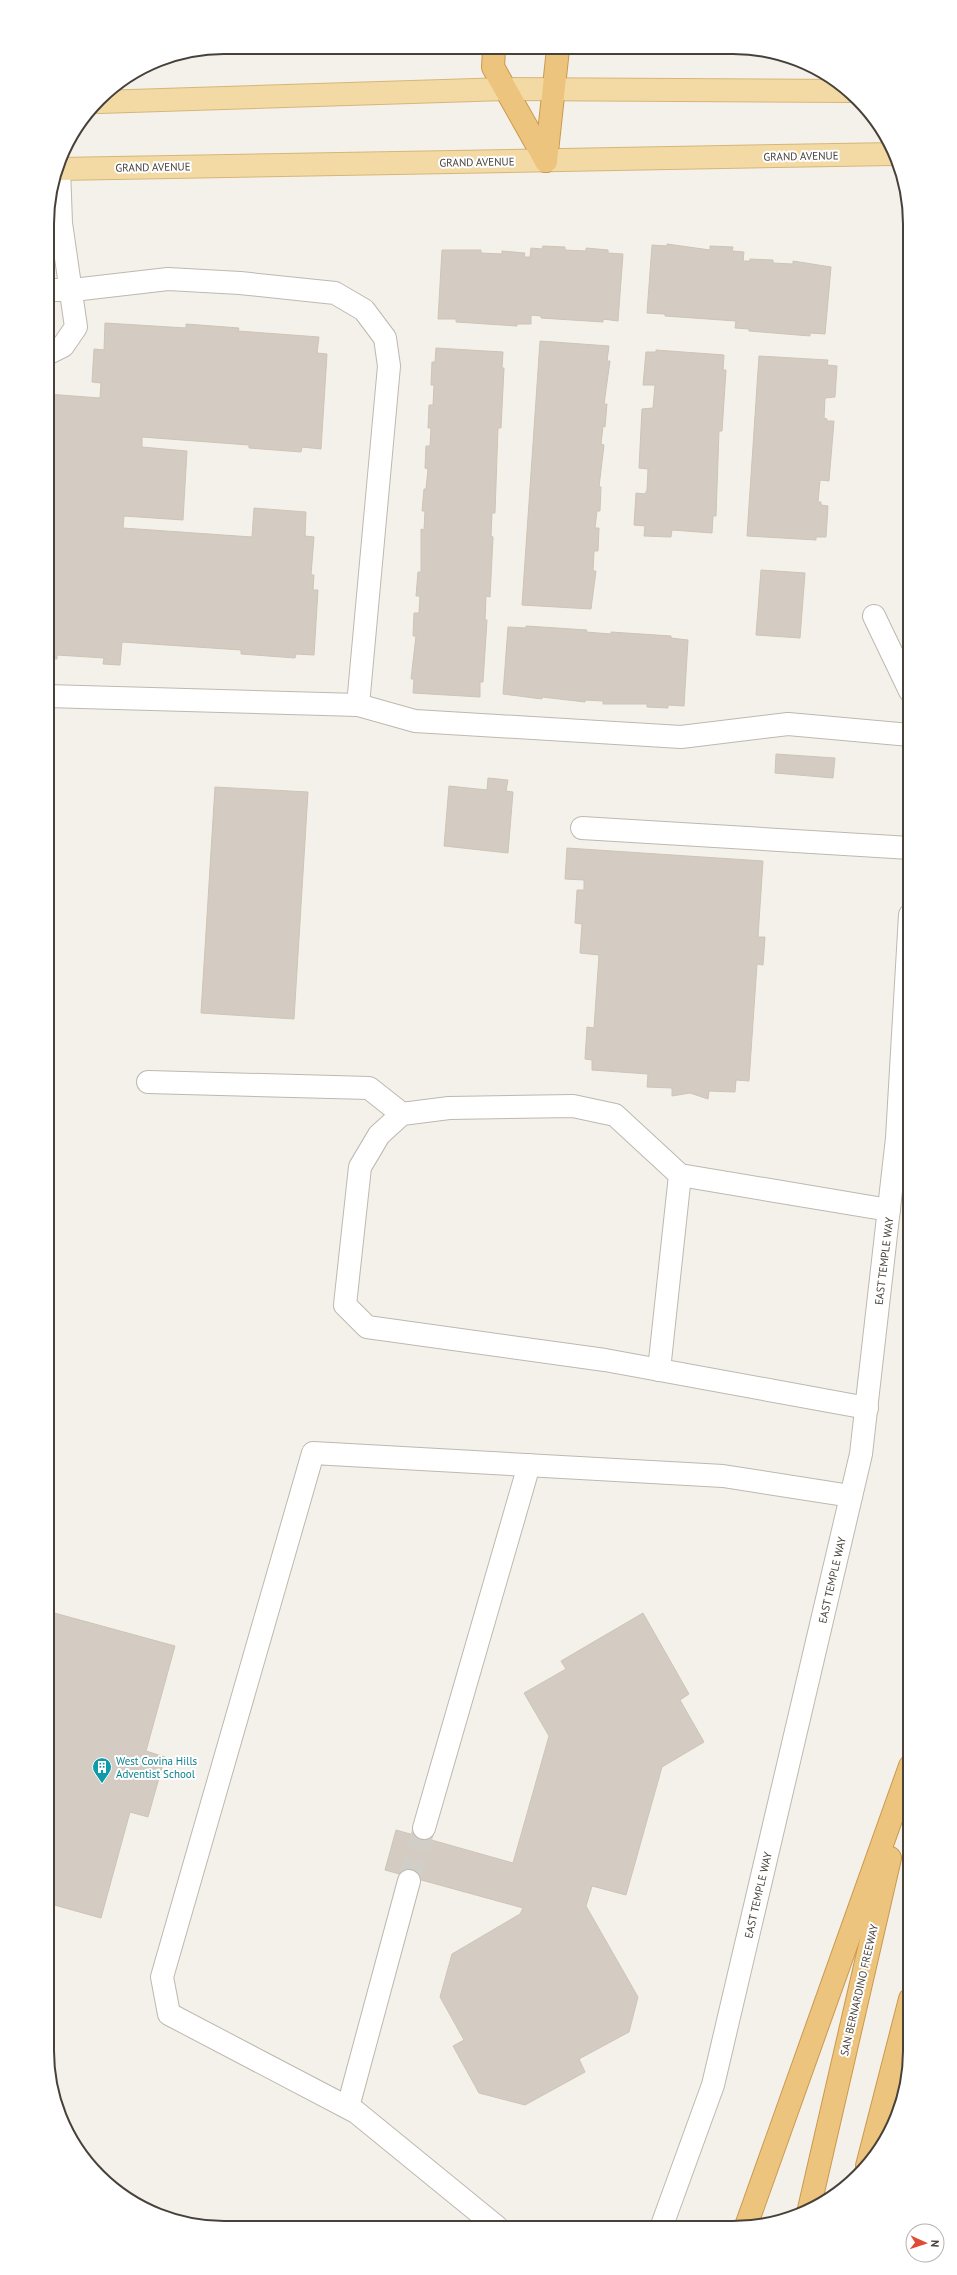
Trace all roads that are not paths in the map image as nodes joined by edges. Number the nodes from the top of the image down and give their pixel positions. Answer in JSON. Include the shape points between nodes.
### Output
{"nodes":[{"id":1,"x":494,"y":54,"type":"edge"},
{"id":2,"x":558,"y":54,"type":"edge"},
{"id":3,"x":506,"y":89,"type":"junction"},
{"id":4,"x":554,"y":90,"type":"junction"},
{"id":5,"x":839,"y":91,"type":"edge"},
{"id":6,"x":106,"y":102,"type":"edge"},
{"id":7,"x":888,"y":154,"type":"edge"},
{"id":8,"x":546,"y":161,"type":"junction"},
{"id":9,"x":63,"y":169,"type":"edge"},
{"id":10,"x":59,"y":182,"type":"edge"},
{"id":11,"x":54,"y":290,"type":"edge"},
{"id":12,"x":72,"y":290,"type":"junction"},
{"id":13,"x":54,"y":350,"type":"edge"},
{"id":14,"x":874,"y":616,"type":"dead end"},
{"id":15,"x":903,"y":676,"type":"edge"},
{"id":16,"x":54,"y":696,"type":"edge"},
{"id":17,"x":358,"y":705,"type":"junction"},
{"id":18,"x":903,"y":734,"type":"edge"},
{"id":19,"x":582,"y":828,"type":"dead end"},
{"id":20,"x":903,"y":848,"type":"edge"},
{"id":21,"x":903,"y":1035,"type":"edge"},
{"id":22,"x":148,"y":1082,"type":"dead end"},
{"id":23,"x":402,"y":1114,"type":"junction"},
{"id":24,"x":680,"y":1175,"type":"junction"},
{"id":25,"x":889,"y":1210,"type":"junction"},
{"id":26,"x":659,"y":1370,"type":"junction"},
{"id":27,"x":867,"y":1408,"type":"junction"},
{"id":28,"x":539,"y":1466,"type":"junction"},
{"id":29,"x":852,"y":1496,"type":"junction"},
{"id":30,"x":903,"y":1786,"type":"edge"},
{"id":31,"x":903,"y":1801,"type":"edge"},
{"id":32,"x":424,"y":1828,"type":"tunnel mouth"},
{"id":33,"x":409,"y":1881,"type":"tunnel mouth"},
{"id":34,"x":903,"y":2026,"type":"edge"},
{"id":35,"x":352,"y":2109,"type":"junction"},
{"id":36,"x":871,"y":2151,"type":"edge"},
{"id":37,"x":810,"y":2202,"type":"edge"},
{"id":38,"x":491,"y":2221,"type":"edge"},
{"id":39,"x":664,"y":2221,"type":"edge"},
{"id":40,"x":748,"y":2221,"type":"edge"}],
"edges":[{"from":1,"to":3,"type":"highway","via":[[493,67]]},
{"from":2,"to":4,"type":"highway"},
{"from":3,"to":4,"type":"main road"},
{"from":3,"to":6,"type":"main road"},
{"from":3,"to":8,"type":"highway"},
{"from":4,"to":5,"type":"main road"},
{"from":4,"to":8,"type":"highway"},
{"from":7,"to":8,"type":"main road","name":"GRAND AVENUE"},
{"from":8,"to":9,"type":"main road","name":"GRAND AVENUE"},
{"from":10,"to":12,"type":"street","via":[[61,223]]},
{"from":11,"to":12,"type":"street"},
{"from":12,"to":13,"type":"street","via":[[76,327],[63,346]]},
{"from":12,"to":17,"type":"street","via":[[168,279],[240,283],[335,293],[364,310],[385,338],[389,366]]},
{"from":14,"to":15,"type":"street"},
{"from":16,"to":17,"type":"street"},
{"from":17,"to":18,"type":"street","via":[[416,721],[681,737],[788,724]]},
{"from":19,"to":20,"type":"street"},
{"from":21,"to":25,"type":"street","name":"EAST TEMPLE WAY","via":[[897,1138]]},
{"from":22,"to":23,"type":"street","via":[[369,1088]]},
{"from":23,"to":24,"type":"street","via":[[449,1108],[573,1106],[615,1115]]},
{"from":23,"to":26,"type":"street","via":[[379,1135],[360,1167],[345,1304],[367,1327],[605,1360]]},
{"from":24,"to":25,"type":"street"},
{"from":24,"to":26,"type":"street"},
{"from":25,"to":27,"type":"street","name":"EAST TEMPLE WAY"},
{"from":26,"to":27,"type":"street"},
{"from":27,"to":29,"type":"street","name":"EAST TEMPLE WAY"},
{"from":28,"to":29,"type":"street","via":[[723,1476]]},
{"from":28,"to":32,"type":"street"},
{"from":28,"to":35,"type":"street","via":[[313,1453],[162,1977],[169,2014]]},
{"from":29,"to":39,"type":"street","name":"EAST TEMPLE WAY","via":[[713,2085]]},
{"from":30,"to":40,"type":"highway"},
{"from":31,"to":37,"type":"highway","name":"SAN BERNARDINO FREEWAY"},
{"from":33,"to":35,"type":"street"},
{"from":34,"to":36,"type":"highway"},
{"from":35,"to":38,"type":"street"}]}
